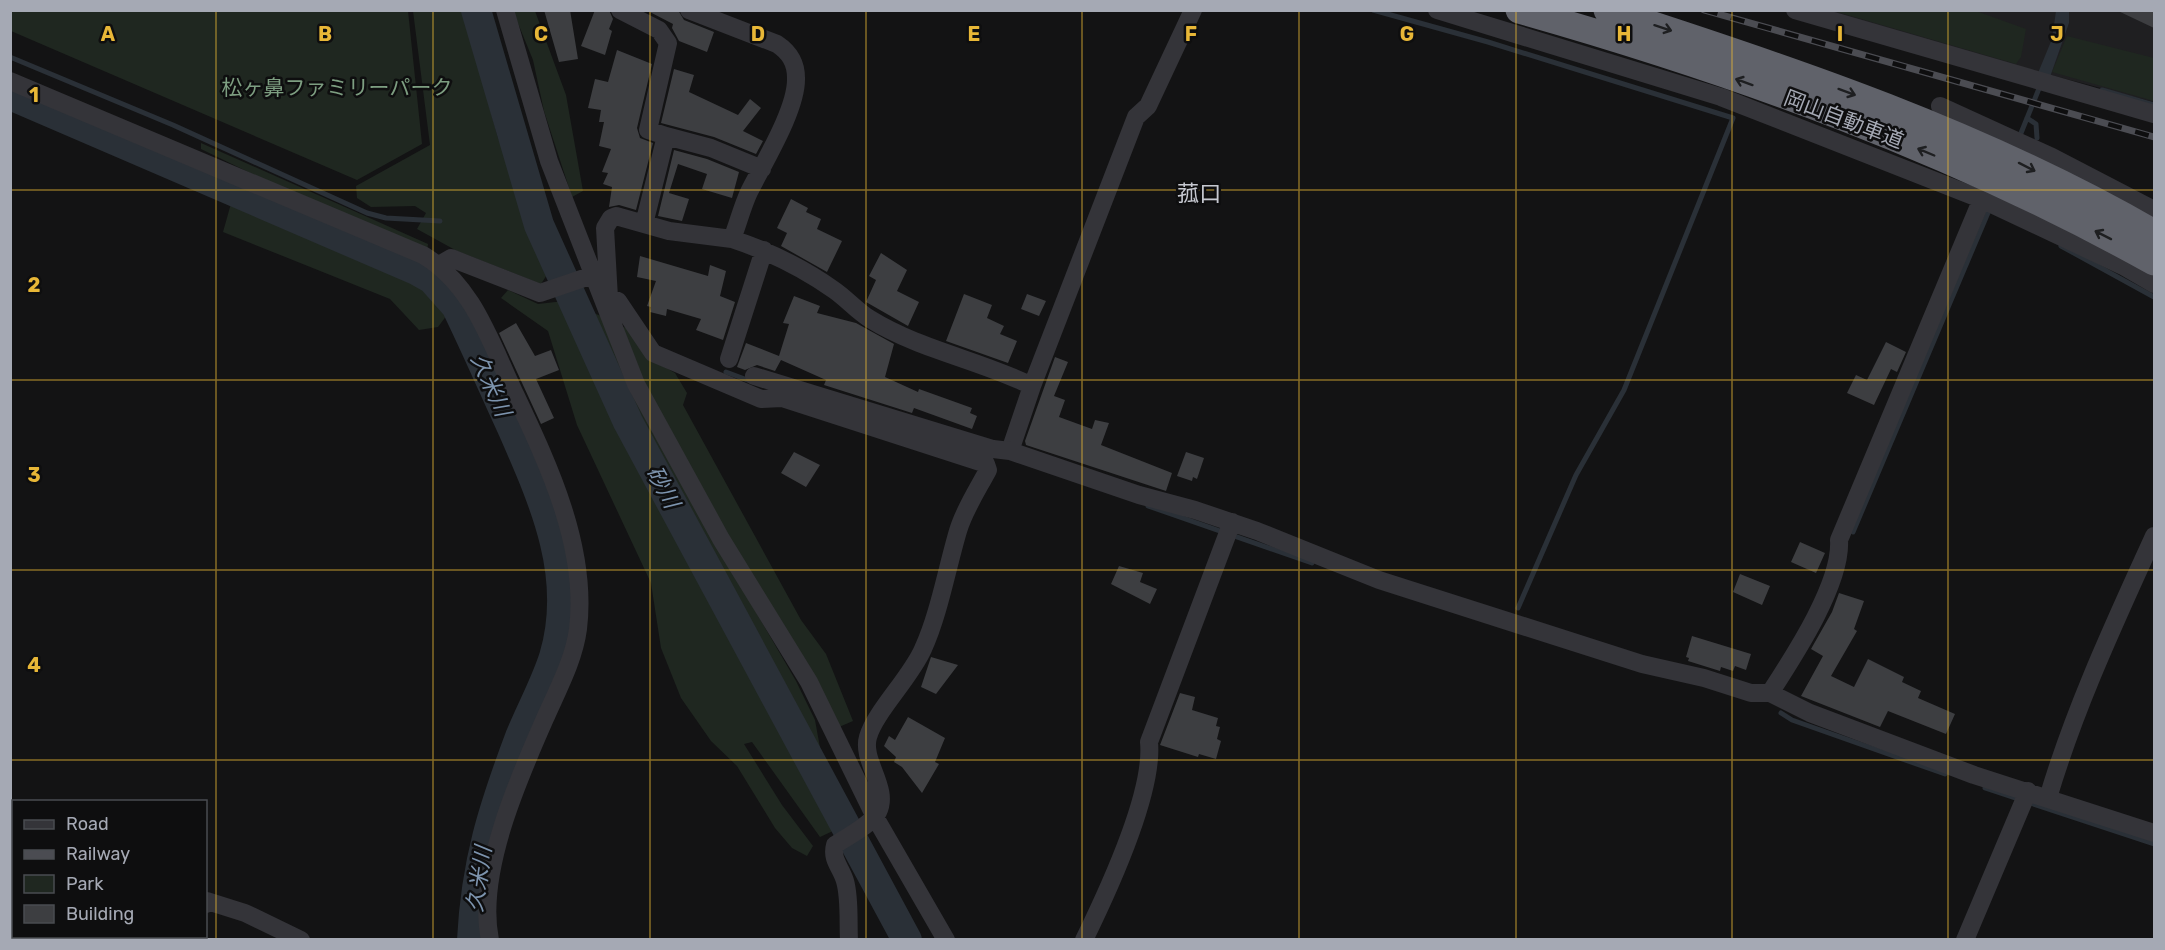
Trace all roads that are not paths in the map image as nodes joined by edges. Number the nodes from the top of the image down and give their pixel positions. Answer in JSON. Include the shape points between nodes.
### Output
{"nodes":[{"id":1,"x":506,"y":10,"type":"edge"},
{"id":2,"x":620,"y":10,"type":"edge"},
{"id":3,"x":689,"y":10,"type":"edge"},
{"id":4,"x":1193,"y":10,"type":"edge"},
{"id":5,"x":1437,"y":10,"type":"edge"},
{"id":6,"x":1519,"y":10,"type":"edge"},
{"id":7,"x":1607,"y":10,"type":"edge"},
{"id":8,"x":1795,"y":10,"type":"edge"},
{"id":9,"x":10,"y":81,"type":"edge"},
{"id":10,"x":1940,"y":106,"type":"dead end"},
{"id":11,"x":2154,"y":114,"type":"edge"},
{"id":12,"x":666,"y":136,"type":"junction"},
{"id":13,"x":2016,"y":141,"type":"junction"},
{"id":14,"x":762,"y":169,"type":"junction"},
{"id":15,"x":1989,"y":203,"type":"junction"},
{"id":16,"x":2154,"y":210,"type":"edge"},
{"id":17,"x":644,"y":224,"type":"junction"},
{"id":18,"x":2154,"y":232,"type":"edge"},
{"id":19,"x":732,"y":239,"type":"junction"},
{"id":20,"x":764,"y":249,"type":"junction"},
{"id":21,"x":2154,"y":262,"type":"edge"},
{"id":22,"x":439,"y":265,"type":"junction"},
{"id":23,"x":590,"y":276,"type":"junction"},
{"id":24,"x":2154,"y":284,"type":"edge"},
{"id":25,"x":605,"y":296,"type":"junction"},
{"id":26,"x":729,"y":359,"type":"dead end"},
{"id":27,"x":754,"y":376,"type":"dead end"},
{"id":28,"x":1032,"y":386,"type":"junction"},
{"id":29,"x":994,"y":454,"type":"junction"},
{"id":30,"x":1229,"y":530,"type":"junction"},
{"id":31,"x":2154,"y":536,"type":"edge"},
{"id":32,"x":1770,"y":693,"type":"junction"},
{"id":33,"x":2028,"y":791,"type":"junction"},
{"id":34,"x":2048,"y":798,"type":"junction"},
{"id":35,"x":869,"y":821,"type":"junction"},
{"id":36,"x":2154,"y":833,"type":"edge"},
{"id":37,"x":207,"y":901,"type":"edge"},
{"id":38,"x":301,"y":939,"type":"edge"},
{"id":39,"x":490,"y":939,"type":"edge"},
{"id":40,"x":849,"y":939,"type":"edge"},
{"id":41,"x":946,"y":939,"type":"edge"},
{"id":42,"x":1084,"y":939,"type":"edge"},
{"id":43,"x":1965,"y":939,"type":"edge"}],
"edges":[{"from":1,"to":23,"type":"street","via":[[549,161]]},
{"from":2,"to":12,"type":"street","via":[[659,30],[668,43],[648,130]]},
{"from":3,"to":14,"type":"street","via":[[777,44],[788,52],[794,65],[794,98]]},
{"from":4,"to":28,"type":"street","via":[[1149,106],[1136,117]]},
{"from":5,"to":15,"type":"street","via":[[1721,97]]},
{"from":21,"to":6,"type":"highway","name":"岡山自動車道","one_way":true,"bridge":true,"via":[[1996,181],[1868,127],[1724,74]]},
{"from":7,"to":18,"type":"highway","name":"岡山自動車道","one_way":true,"bridge":true,"via":[[1875,102],[2006,157]]},
{"from":8,"to":11,"type":"street"},
{"from":9,"to":22,"type":"street"},
{"from":10,"to":13,"type":"street"},
{"from":12,"to":14,"type":"street","via":[[711,148]]},
{"from":12,"to":17,"type":"street"},
{"from":13,"to":15,"type":"street"},
{"from":13,"to":16,"type":"street"},
{"from":14,"to":19,"type":"street","via":[[748,194]]},
{"from":15,"to":24,"type":"street"},
{"from":15,"to":32,"type":"street","via":[[1839,540],[1840,554],[1818,612]]},
{"from":17,"to":19,"type":"street"},
{"from":17,"to":25,"type":"street","via":[[616,216],[605,228]]},
{"from":19,"to":20,"type":"street"},
{"from":20,"to":26,"type":"street"},
{"from":20,"to":28,"type":"street","via":[[833,289],[871,320]]},
{"from":22,"to":23,"type":"street","via":[[451,258],[540,293]]},
{"from":22,"to":39,"type":"street","via":[[474,305],[541,450],[562,507],[579,586],[574,650],[525,763],[501,833],[488,907]]},
{"from":23,"to":25,"type":"street"},
{"from":25,"to":29,"type":"street","via":[[618,301],[652,353],[761,399],[782,398]]},
{"from":25,"to":35,"type":"street","via":[[636,384],[721,539],[809,682]]},
{"from":27,"to":29,"type":"street"},
{"from":28,"to":29,"type":"street"},
{"from":29,"to":30,"type":"street","via":[[1139,495]]},
{"from":29,"to":35,"type":"street","via":[[958,529],[925,646],[870,731],[866,744],[879,789],[880,809]]},
{"from":30,"to":32,"type":"street","via":[[1579,644],[1751,693]]},
{"from":30,"to":42,"type":"street","via":[[1149,742],[1138,810]]},
{"from":31,"to":34,"type":"street","via":[[2098,658]]},
{"from":32,"to":33,"type":"street","via":[[1821,717],[1974,775]]},
{"from":33,"to":34,"type":"street"},
{"from":33,"to":43,"type":"street"},
{"from":34,"to":36,"type":"street"},
{"from":35,"to":40,"type":"street","via":[[835,845],[833,857],[846,882]]},
{"from":35,"to":41,"type":"street"},
{"from":37,"to":38,"type":"street","via":[[245,913]]}]}
